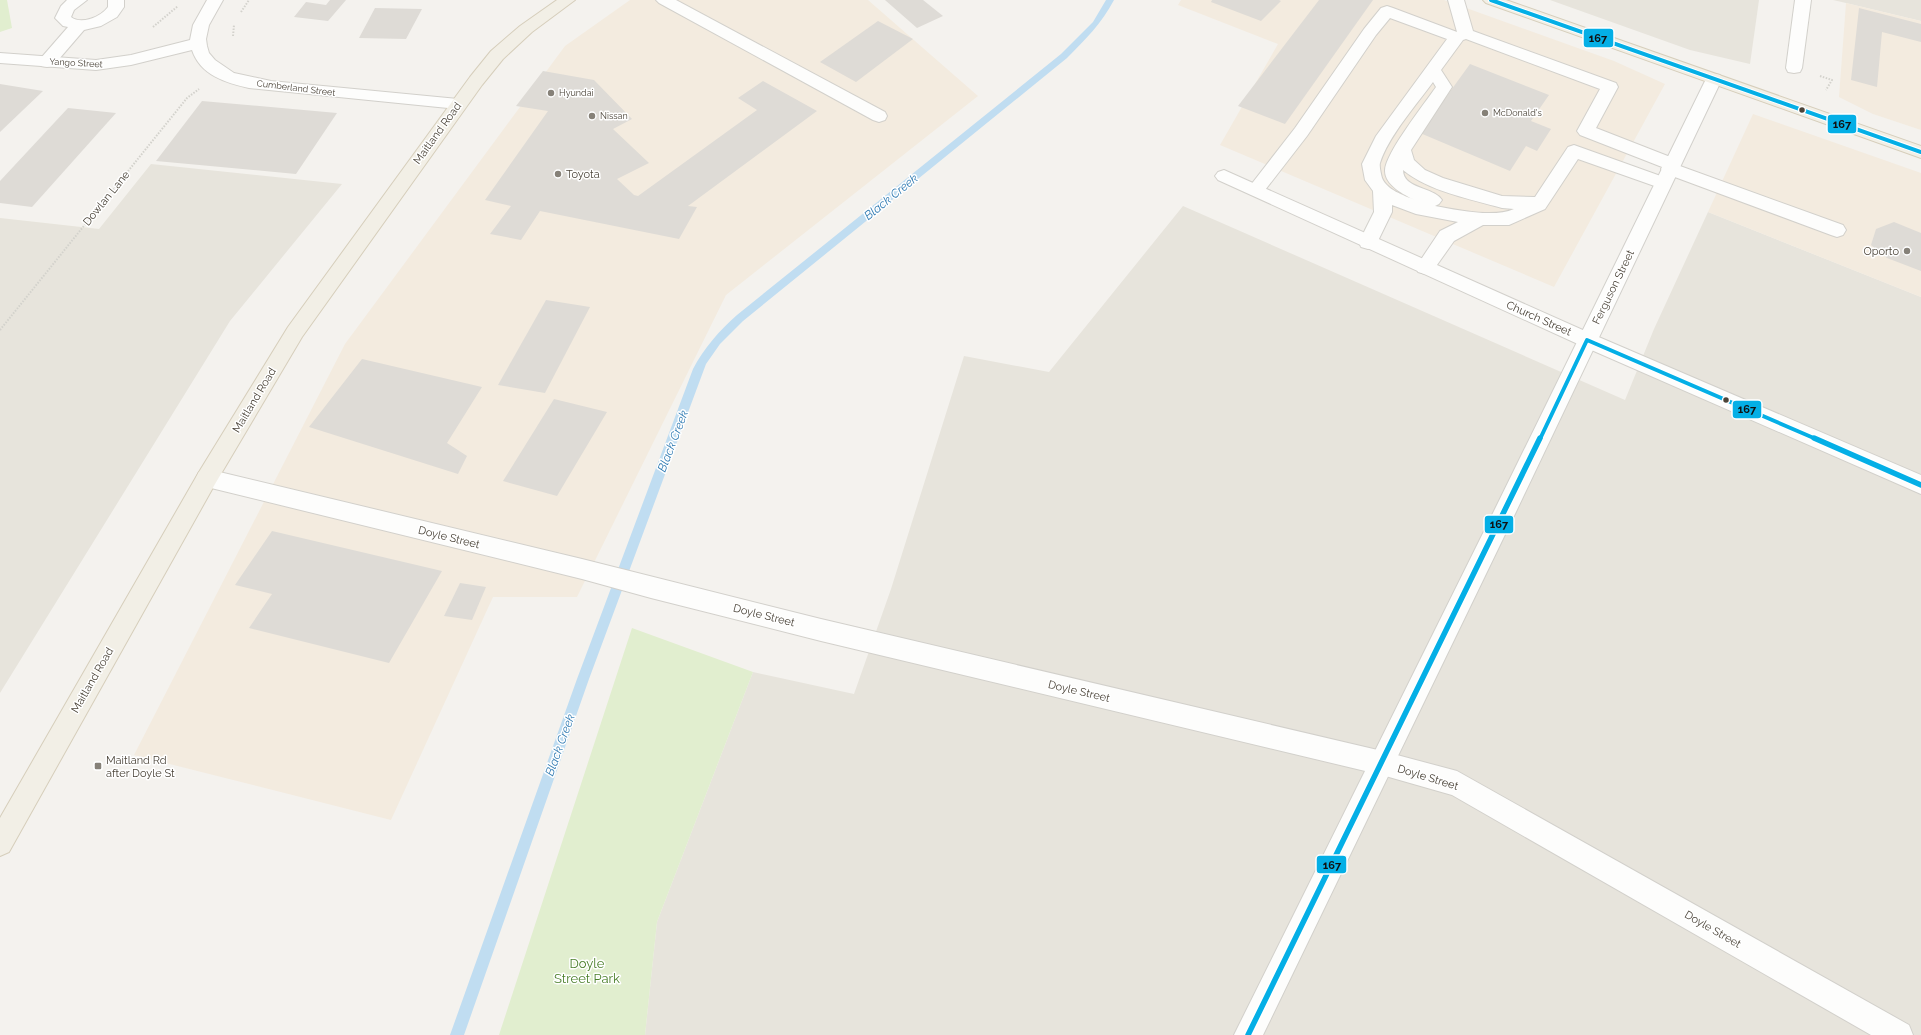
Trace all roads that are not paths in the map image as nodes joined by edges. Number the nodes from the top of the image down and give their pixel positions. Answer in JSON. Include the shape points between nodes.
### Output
{"nodes":[{"id":1,"x":79,"y":0,"type":"edge"},
{"id":2,"x":116,"y":0,"type":"edge"},
{"id":3,"x":215,"y":0,"type":"edge"},
{"id":4,"x":567,"y":0,"type":"edge"},
{"id":5,"x":664,"y":0,"type":"edge"},
{"id":6,"x":1456,"y":0,"type":"edge"},
{"id":7,"x":1491,"y":0,"type":"edge"},
{"id":8,"x":1803,"y":0,"type":"edge"},
{"id":9,"x":78,"y":26,"type":"junction"},
{"id":10,"x":1461,"y":36,"type":"junction"},
{"id":11,"x":199,"y":44,"type":"junction"},
{"id":12,"x":0,"y":58,"type":"edge"},
{"id":13,"x":48,"y":62,"type":"junction"},
{"id":14,"x":1794,"y":68,"type":"dead end"},
{"id":15,"x":1433,"y":70,"type":"junction"},
{"id":16,"x":1714,"y":79,"type":"junction"},
{"id":17,"x":458,"y":104,"type":"junction"},
{"id":18,"x":879,"y":116,"type":"dead end"},
{"id":19,"x":1586,"y":131,"type":"junction"},
{"id":20,"x":1574,"y":151,"type":"junction"},
{"id":21,"x":1921,"y":152,"type":"edge"},
{"id":22,"x":1668,"y":172,"type":"junction"},
{"id":23,"x":1224,"y":176,"type":"dead end"},
{"id":24,"x":1256,"y":190,"type":"junction"},
{"id":25,"x":1382,"y":190,"type":"junction"},
{"id":26,"x":1539,"y":204,"type":"junction"},
{"id":27,"x":1480,"y":219,"type":"junction"},
{"id":28,"x":1837,"y":230,"type":"dead end"},
{"id":29,"x":1368,"y":242,"type":"junction"},
{"id":30,"x":1425,"y":267,"type":"junction"},
{"id":31,"x":1587,"y":340,"type":"junction"},
{"id":32,"x":207,"y":478,"type":"junction"},
{"id":33,"x":1921,"y":485,"type":"edge"},
{"id":34,"x":1382,"y":763,"type":"junction"},
{"id":35,"x":0,"y":843,"type":"edge"},
{"id":36,"x":1248,"y":1035,"type":"edge"},
{"id":37,"x":1899,"y":1035,"type":"edge"}],
"edges":[{"from":1,"to":9,"type":"street","via":[[66,8],[62,18]]},
{"from":2,"to":9,"type":"street","via":[[116,9],[105,19]]},
{"from":3,"to":11,"type":"street","via":[[202,22],[198,35]]},
{"from":4,"to":17,"type":"main road","name":"Maitland Road","via":[[526,29],[496,56]]},
{"from":5,"to":18,"type":"street"},
{"from":6,"to":10,"type":"street"},
{"from":7,"to":16,"type":"main road"},
{"from":8,"to":14,"type":"street"},
{"from":9,"to":13,"type":"street"},
{"from":10,"to":15,"type":"street"},
{"from":10,"to":19,"type":"street","via":[[1610,87]]},
{"from":10,"to":24,"type":"street","via":[[1387,11]]},
{"from":11,"to":13,"type":"street","name":"Yango Street","via":[[112,64]]},
{"from":11,"to":17,"type":"street","name":"Cumberland Street","via":[[201,53],[219,72],[245,82]]},
{"from":12,"to":13,"type":"street","name":"Yango Street"},
{"from":15,"to":25,"type":"street","via":[[1382,140],[1371,164],[1374,180]]},
{"from":15,"to":26,"type":"street","via":[[1444,87],[1394,165],[1394,173],[1399,181],[1426,198],[1442,202],[1479,205],[1502,202]]},
{"from":16,"to":21,"type":"main road"},
{"from":16,"to":22,"type":"street","name":"Ferguson Street"},
{"from":17,"to":32,"type":"main road","name":"Maitland Road","via":[[295,332]]},
{"from":19,"to":20,"type":"street"},
{"from":19,"to":22,"type":"street"},
{"from":20,"to":22,"type":"street"},
{"from":20,"to":26,"type":"street"},
{"from":22,"to":28,"type":"street","via":[[1712,183]]},
{"from":22,"to":31,"type":"street","name":"Ferguson Street"},
{"from":23,"to":24,"type":"street","name":"Church Street"},
{"from":24,"to":29,"type":"street","name":"Church Street"},
{"from":25,"to":27,"type":"street","via":[[1390,197],[1416,208]]},
{"from":25,"to":29,"type":"street","via":[[1383,212]]},
{"from":26,"to":27,"type":"street","via":[[1509,219]]},
{"from":27,"to":30,"type":"street","via":[[1448,236]]},
{"from":29,"to":30,"type":"street","name":"Church Street"},
{"from":30,"to":31,"type":"street","name":"Church Street"},
{"from":31,"to":33,"type":"street","name":"Church Street"},
{"from":31,"to":34,"type":"street","name":"Ferguson Street","via":[[1504,516]]},
{"from":32,"to":34,"type":"street","name":"Doyle Street","via":[[651,588]]},
{"from":32,"to":35,"type":"main road","name":"Maitland Road"},
{"from":34,"to":36,"type":"street","name":"Ferguson Street"},
{"from":34,"to":37,"type":"street","name":"Doyle Street","via":[[1457,784]]}]}
